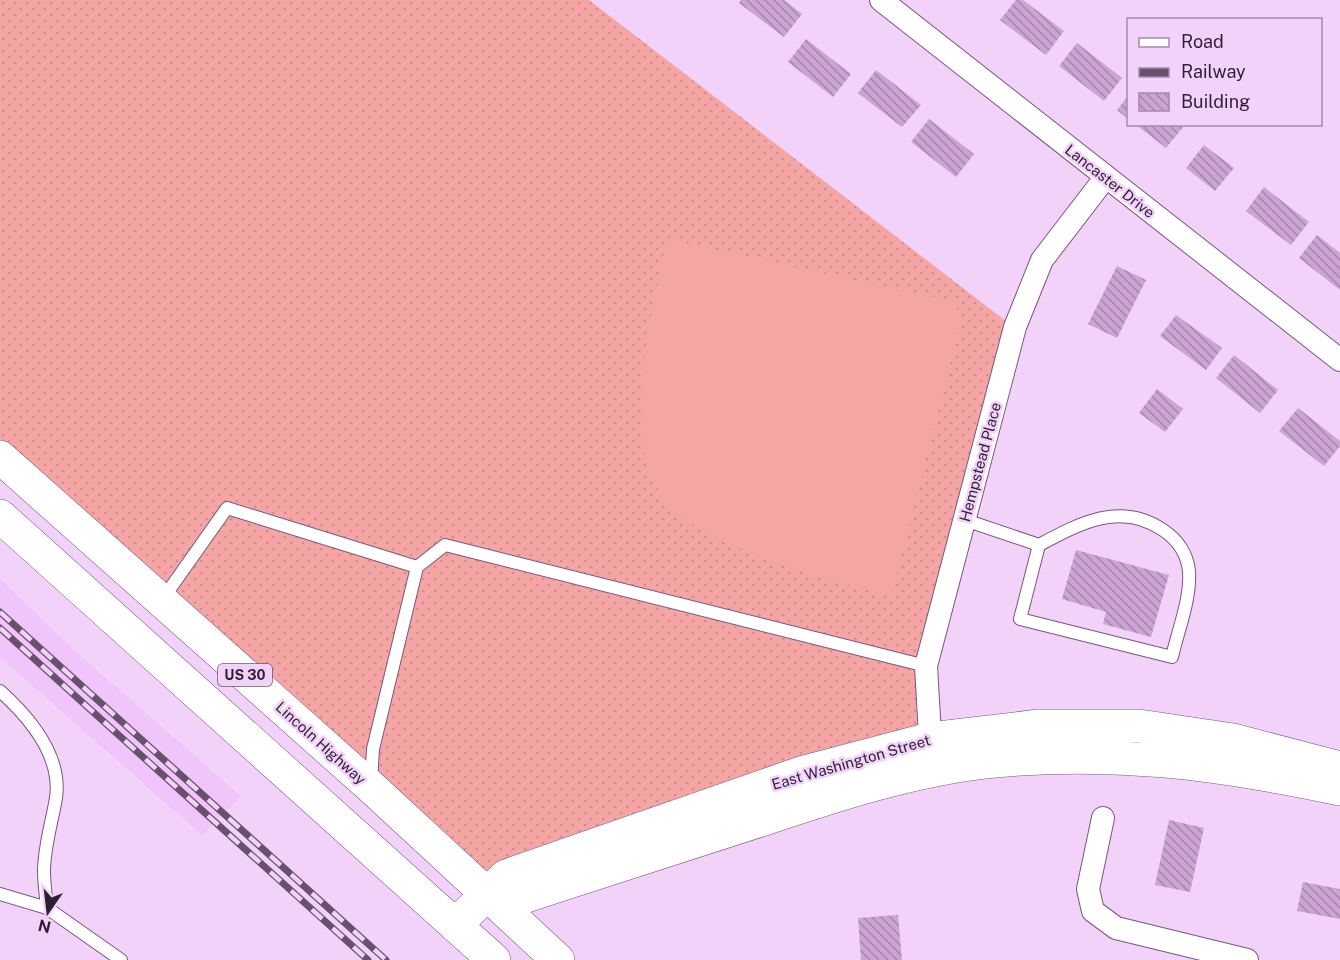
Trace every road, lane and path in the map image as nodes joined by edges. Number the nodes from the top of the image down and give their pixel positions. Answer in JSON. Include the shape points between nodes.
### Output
{"nodes":[{"id":1,"x":881,"y":0,"type":"edge"},
{"id":2,"x":1105,"y":178,"type":"junction"},
{"id":3,"x":1340,"y":360,"type":"edge"},
{"id":4,"x":0,"y":458,"type":"edge"},
{"id":5,"x":0,"y":516,"type":"edge"},
{"id":6,"x":965,"y":520,"type":"junction"},
{"id":7,"x":1039,"y":545,"type":"junction"},
{"id":8,"x":417,"y":567,"type":"junction"},
{"id":9,"x":161,"y":601,"type":"junction"},
{"id":10,"x":926,"y":666,"type":"junction"},
{"id":11,"x":0,"y":691,"type":"edge"},
{"id":12,"x":932,"y":755,"type":"junction"},
{"id":13,"x":1340,"y":768,"type":"edge"},
{"id":14,"x":371,"y":787,"type":"junction"},
{"id":15,"x":1340,"y":789,"type":"edge"},
{"id":16,"x":1103,"y":818,"type":"dead end"},
{"id":17,"x":0,"y":894,"type":"edge"},
{"id":18,"x":487,"y":896,"type":"junction"},
{"id":19,"x":47,"y":908,"type":"junction"},
{"id":20,"x":454,"y":924,"type":"junction"},
{"id":21,"x":121,"y":960,"type":"edge"},
{"id":22,"x":494,"y":960,"type":"edge"},
{"id":23,"x":558,"y":960,"type":"edge"},
{"id":24,"x":1247,"y":960,"type":"edge"}],
"edges":[{"from":1,"to":2,"type":"street","name":"Lancaster Drive"},
{"from":2,"to":3,"type":"street","name":"Lancaster Drive"},
{"from":2,"to":6,"type":"street","name":"Hempstead Place","via":[[1042,260],[1015,327]]},
{"from":4,"to":9,"type":"main road","name":"Lincoln Highway","number":"US 30"},
{"from":5,"to":20,"type":"main road","number":"US 30"},
{"from":6,"to":7,"type":"lane"},
{"from":6,"to":10,"type":"street","name":"Hempstead Place"},
{"from":7,"to":7,"type":"lane","via":[[1020,619],[1172,657],[1189,572],[1185,554],[1174,537],[1149,520],[1121,514],[1099,517]]},
{"from":8,"to":9,"type":"lane","via":[[227,508]]},
{"from":8,"to":10,"type":"lane","via":[[446,544]]},
{"from":8,"to":14,"type":"lane","via":[[373,749]]},
{"from":9,"to":14,"type":"main road","name":"Lincoln Highway","number":"US 30"},
{"from":10,"to":12,"type":"street","name":"Hempstead Place"},
{"from":11,"to":19,"type":"lane","via":[[31,724],[50,753],[55,771],[57,794],[44,869]]},
{"from":12,"to":13,"type":"main road","name":"East Washington Street","via":[[1039,726],[1139,726],[1233,740]]},
{"from":12,"to":15,"type":"main road","name":"East Washington Street","via":[[1136,757],[1227,766]]},
{"from":12,"to":18,"type":"main road","name":"East Washington Street","via":[[819,801],[514,900]]},
{"from":14,"to":18,"type":"main road","name":"Lincoln Highway","number":"US 30"},
{"from":16,"to":24,"type":"street","via":[[1088,889],[1093,911],[1116,928]]},
{"from":17,"to":19,"type":"lane"},
{"from":18,"to":20,"type":"main road"},
{"from":18,"to":23,"type":"main road","name":"Lincoln Highway","number":"US 30"},
{"from":19,"to":21,"type":"lane"},
{"from":20,"to":22,"type":"main road","number":"US 30"}]}
